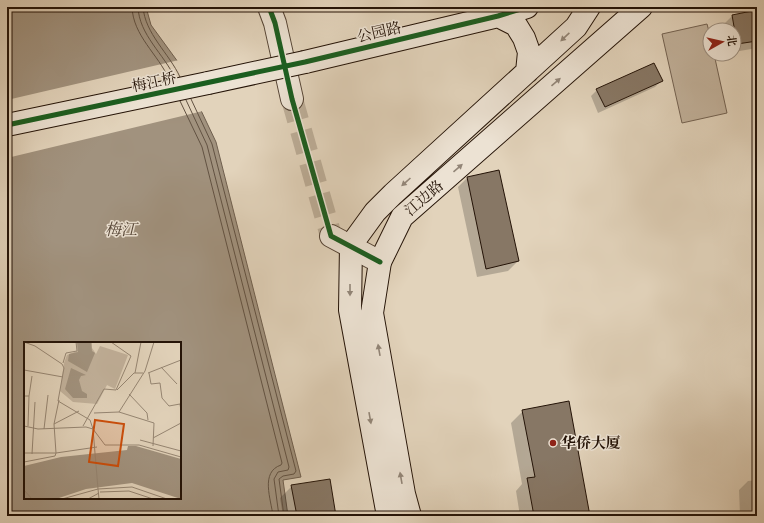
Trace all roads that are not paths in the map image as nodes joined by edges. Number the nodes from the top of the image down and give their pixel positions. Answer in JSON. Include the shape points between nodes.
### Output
{"nodes":[{"id":1,"x":269,"y":7,"type":"edge"},
{"id":2,"x":528,"y":7,"type":"edge"},
{"id":3,"x":589,"y":7,"type":"edge"},
{"id":4,"x":641,"y":7,"type":"edge"},
{"id":5,"x":498,"y":16,"type":"junction"},
{"id":6,"x":306,"y":62,"type":"joint"},
{"id":7,"x":527,"y":72,"type":"junction"},
{"id":8,"x":292,"y":99,"type":"tunnel mouth"},
{"id":9,"x":7,"y":125,"type":"edge"},
{"id":10,"x":332,"y":236,"type":"dead end"},
{"id":11,"x":351,"y":246,"type":"junction"},
{"id":12,"x":380,"y":262,"type":"junction"},
{"id":13,"x":388,"y":516,"type":"edge"},
{"id":14,"x":410,"y":516,"type":"edge"}],
"edges":[{"from":1,"to":8,"type":"main road"},
{"from":2,"to":5,"type":"main road","name":"公园路"},
{"from":3,"to":7,"type":"main road","name":"江边路","one_way":true,"via":[[576,27]]},
{"from":12,"to":4,"type":"main road","name":"江边路","one_way":true,"via":[[402,217]]},
{"from":5,"to":6,"type":"main road","name":"公园路"},
{"from":5,"to":7,"type":"main road","via":[[516,25],[524,38],[529,52]]},
{"from":6,"to":9,"type":"main road","name":"梅江桥","bridge":true},
{"from":7,"to":11,"type":"main road","name":"江边路","one_way":true,"via":[[393,194],[375,212]]},
{"from":10,"to":11,"type":"main road"},
{"from":11,"to":12,"type":"main road"},
{"from":11,"to":13,"type":"main road","one_way":true,"via":[[350,310]]},
{"from":14,"to":12,"type":"main road","name":"江边路","one_way":true,"via":[[372,313]]}]}
